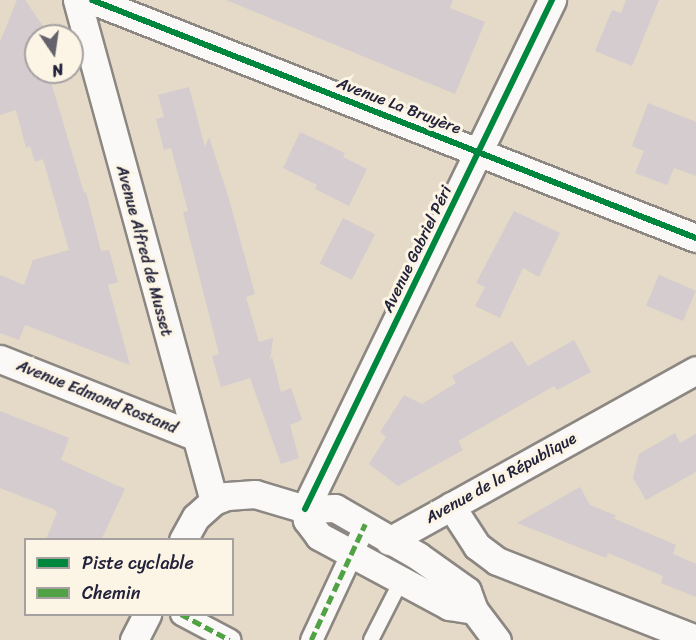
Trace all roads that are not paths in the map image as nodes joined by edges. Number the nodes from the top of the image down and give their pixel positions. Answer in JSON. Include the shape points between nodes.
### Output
{"nodes":[{"id":1,"x":78,"y":0,"type":"edge"},
{"id":2,"x":92,"y":0,"type":"edge"},
{"id":3,"x":552,"y":0,"type":"edge"},
{"id":4,"x":478,"y":151,"type":"junction"},
{"id":5,"x":696,"y":238,"type":"edge"},
{"id":6,"x":0,"y":359,"type":"edge"},
{"id":7,"x":696,"y":370,"type":"edge"},
{"id":8,"x":194,"y":436,"type":"junction"},
{"id":9,"x":213,"y":501,"type":"junction"},
{"id":10,"x":451,"y":506,"type":"junction"},
{"id":11,"x":305,"y":510,"type":"junction"},
{"id":12,"x":365,"y":524,"type":"junction"},
{"id":13,"x":184,"y":538,"type":"edge"},
{"id":14,"x":389,"y":541,"type":"junction"},
{"id":15,"x":361,"y":560,"type":"junction"},
{"id":16,"x":401,"y":581,"type":"junction"},
{"id":17,"x":474,"y":610,"type":"junction"},
{"id":18,"x":146,"y":616,"type":"edge"},
{"id":19,"x":183,"y":616,"type":"edge"},
{"id":20,"x":696,"y":639,"type":"edge"},
{"id":21,"x":134,"y":640,"type":"edge"},
{"id":22,"x":230,"y":640,"type":"edge"},
{"id":23,"x":311,"y":640,"type":"edge"},
{"id":24,"x":371,"y":640,"type":"edge"},
{"id":25,"x":497,"y":640,"type":"edge"}],
"edges":[{"from":1,"to":8,"type":"street","name":"Avenue Alfred de Musset"},
{"from":2,"to":4,"type":"street","name":"Avenue La Bruyère"},
{"from":3,"to":4,"type":"street","name":"Avenue Gabriel Péri"},
{"from":4,"to":5,"type":"street","name":"Avenue La Bruyère"},
{"from":4,"to":11,"type":"street","name":"Avenue Gabriel Péri"},
{"from":6,"to":8,"type":"street","name":"Avenue Edmond Rostand"},
{"from":7,"to":10,"type":"street","name":"Avenue de la République"},
{"from":8,"to":9,"type":"street","name":"Avenue Alfred de Musset"},
{"from":9,"to":11,"type":"street","via":[[255,494]]},
{"from":9,"to":13,"type":"street","via":[[196,517]]},
{"from":10,"to":14,"type":"street","name":"Avenue de la République"},
{"from":10,"to":20,"type":"street","via":[[477,546],[497,561]]},
{"from":11,"to":12,"type":"street","via":[[335,508]]},
{"from":11,"to":15,"type":"street","via":[[319,536]]},
{"from":12,"to":14,"type":"street"},
{"from":12,"to":15,"type":"street"},
{"from":14,"to":17,"type":"street","via":[[418,556],[467,591]]},
{"from":15,"to":16,"type":"street"},
{"from":15,"to":23,"type":"street"},
{"from":16,"to":17,"type":"street","via":[[449,606]]},
{"from":16,"to":24,"type":"lane"},
{"from":17,"to":25,"type":"street"},
{"from":18,"to":21,"type":"street"},
{"from":19,"to":22,"type":"street"}]}
